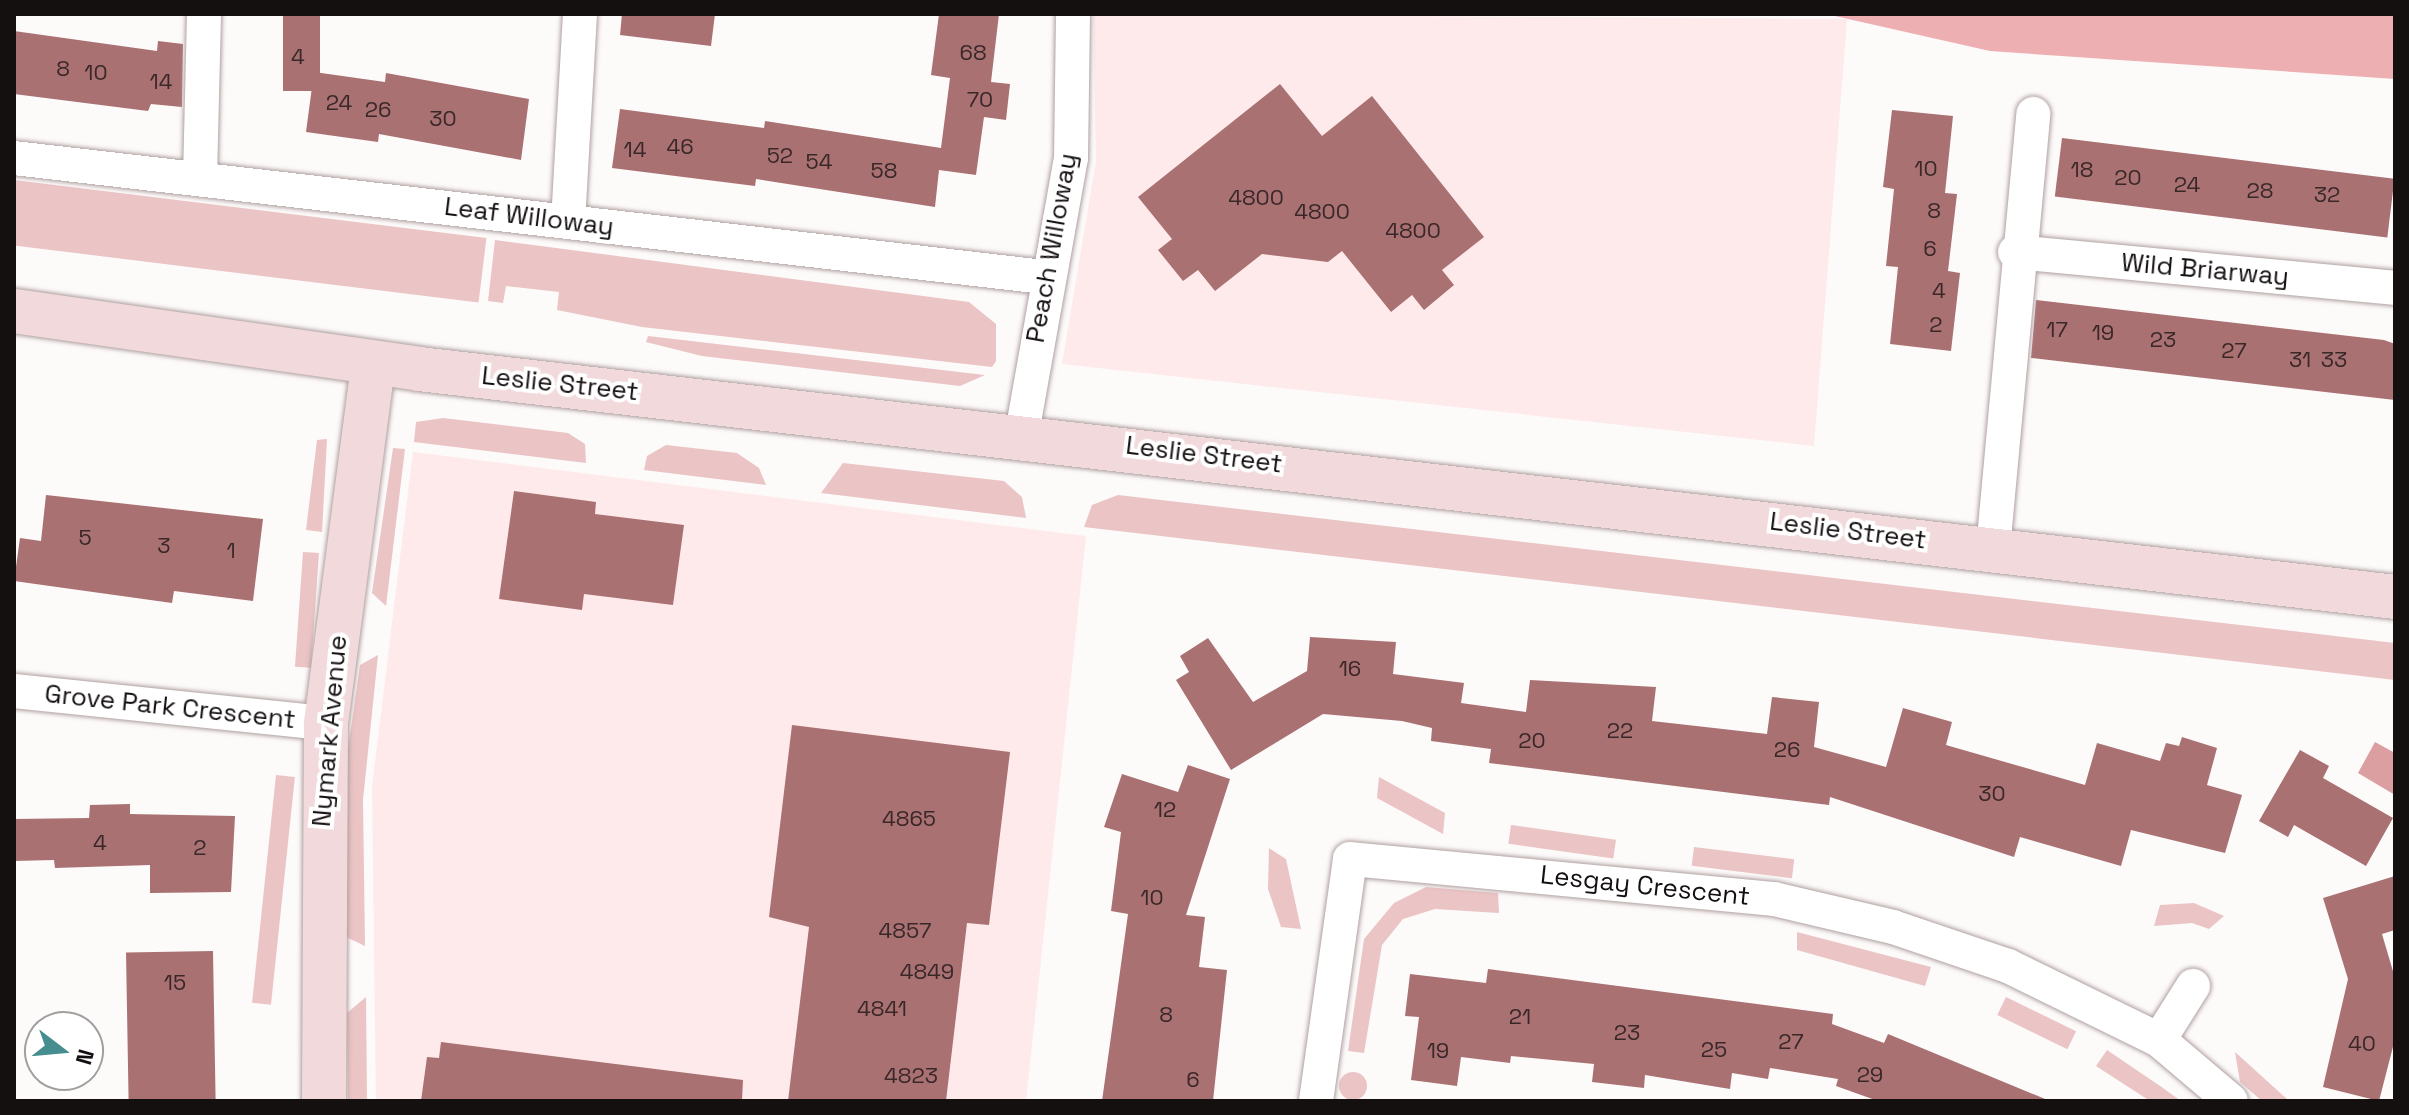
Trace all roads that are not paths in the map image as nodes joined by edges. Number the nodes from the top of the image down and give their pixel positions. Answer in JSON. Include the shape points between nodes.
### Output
{"nodes":[{"id":1,"x":204,"y":14,"type":"edge"},
{"id":2,"x":580,"y":14,"type":"edge"},
{"id":3,"x":1073,"y":14,"type":"edge"},
{"id":4,"x":2033,"y":114,"type":"dead end"},
{"id":5,"x":14,"y":158,"type":"edge"},
{"id":6,"x":200,"y":178,"type":"junction"},
{"id":7,"x":568,"y":222,"type":"junction"},
{"id":8,"x":2015,"y":252,"type":"junction"},
{"id":9,"x":1044,"y":277,"type":"junction"},
{"id":10,"x":2395,"y":288,"type":"edge"},
{"id":11,"x":14,"y":311,"type":"edge"},
{"id":12,"x":373,"y":364,"type":"junction"},
{"id":13,"x":1022,"y":433,"type":"junction"},
{"id":14,"x":1993,"y":549,"type":"junction"},
{"id":15,"x":2395,"y":597,"type":"edge"},
{"id":16,"x":14,"y":691,"type":"edge"},
{"id":17,"x":326,"y":723,"type":"junction"},
{"id":18,"x":2193,"y":986,"type":"dead end"},
{"id":19,"x":2159,"y":1040,"type":"junction"},
{"id":20,"x":324,"y":1101,"type":"edge"},
{"id":21,"x":1316,"y":1101,"type":"edge"},
{"id":22,"x":2231,"y":1101,"type":"edge"}],
"edges":[{"from":1,"to":6,"type":"street"},
{"from":2,"to":7,"type":"street"},
{"from":3,"to":9,"type":"street","name":"Peach Willoway","via":[[1071,158]]},
{"from":4,"to":8,"type":"street"},
{"from":5,"to":6,"type":"street","name":"Leaf Willoway"},
{"from":6,"to":7,"type":"street","name":"Leaf Willoway"},
{"from":7,"to":9,"type":"street","name":"Leaf Willoway"},
{"from":8,"to":10,"type":"street","name":"Wild Briarway"},
{"from":8,"to":14,"type":"street"},
{"from":9,"to":13,"type":"street","name":"Peach Willoway"},
{"from":11,"to":12,"type":"main road","name":"Leslie Street"},
{"from":12,"to":13,"type":"main road","name":"Leslie Street"},
{"from":12,"to":17,"type":"main road","name":"Nymark Avenue"},
{"from":13,"to":14,"type":"main road","name":"Leslie Street"},
{"from":14,"to":15,"type":"main road","name":"Leslie Street"},
{"from":16,"to":17,"type":"street","name":"Grove Park Crescent"},
{"from":17,"to":20,"type":"main road","name":"Nymark Avenue"},
{"from":18,"to":19,"type":"street"},
{"from":19,"to":21,"type":"street","name":"Lesgay Crescent","via":[[2008,966],[1790,903],[1350,859]]},
{"from":19,"to":22,"type":"street","name":"Lesgay Crescent"}]}
